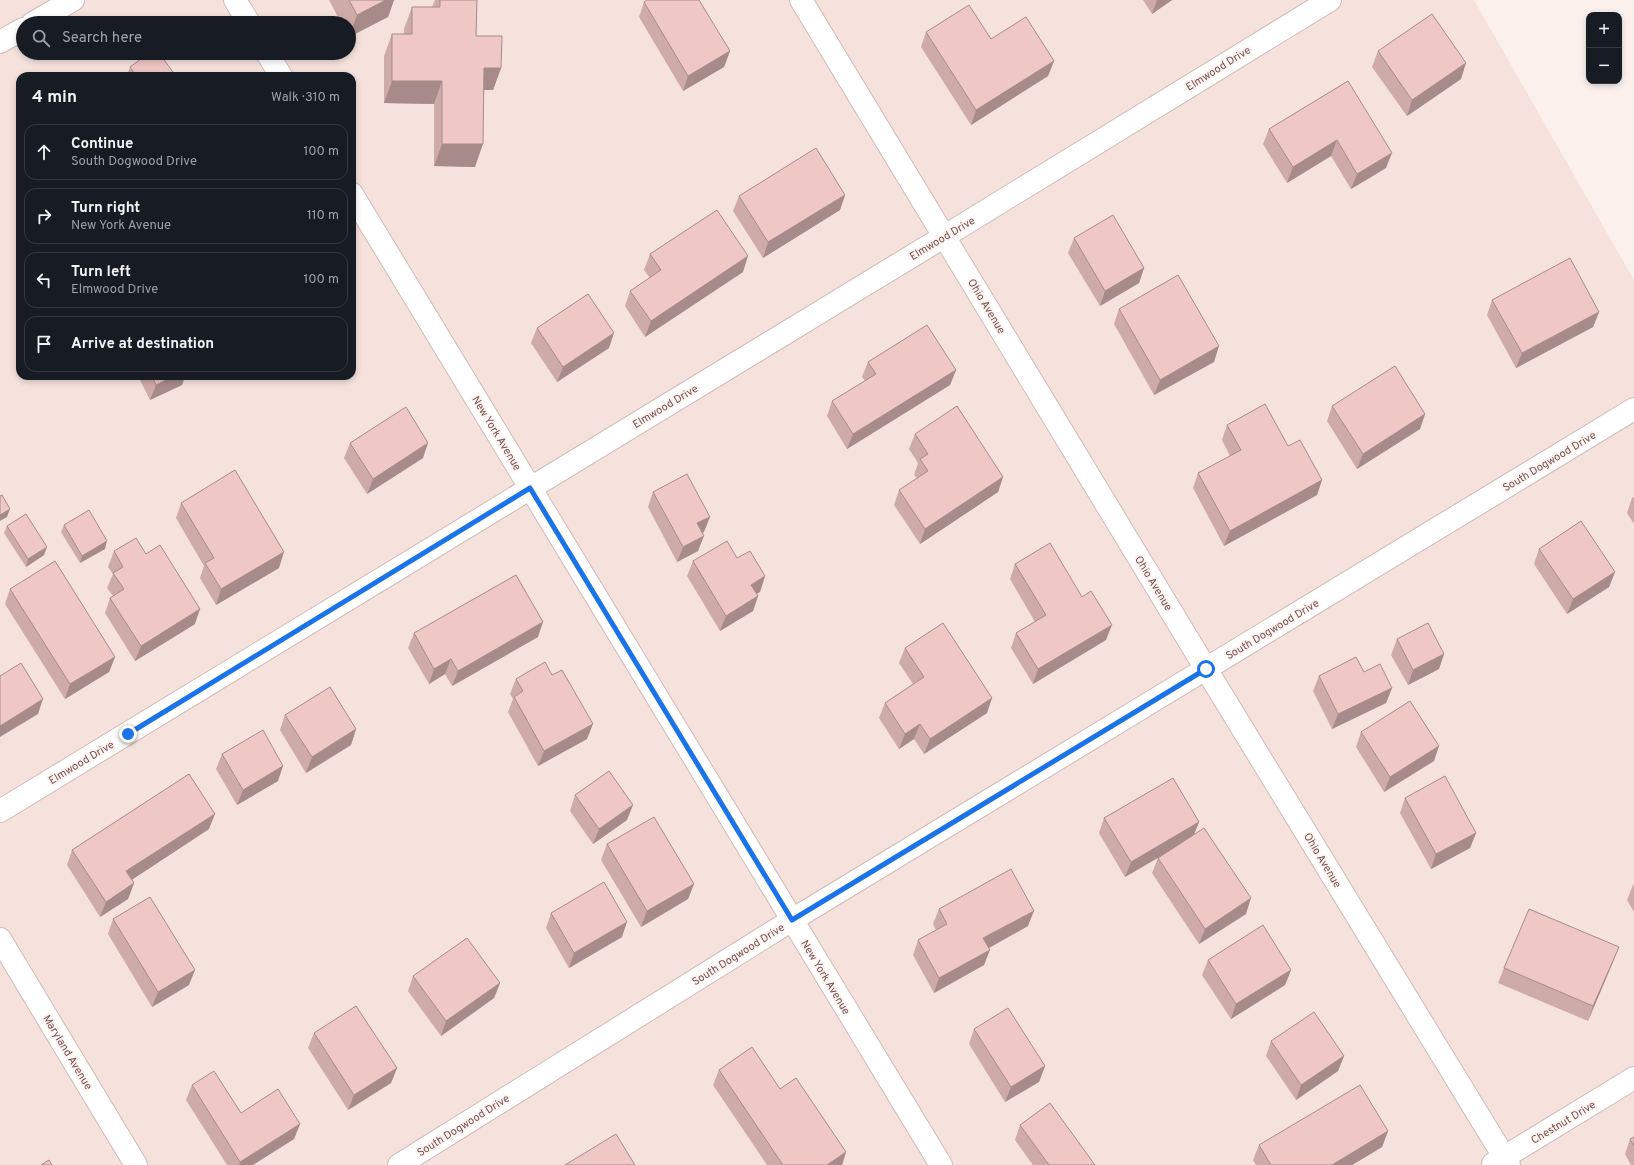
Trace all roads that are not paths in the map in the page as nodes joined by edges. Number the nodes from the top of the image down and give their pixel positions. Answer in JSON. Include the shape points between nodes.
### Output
{"nodes":[{"id":1,"x":73,"y":0,"type":"edge"},
{"id":2,"x":235,"y":0,"type":"edge"},
{"id":3,"x":801,"y":0,"type":"edge"},
{"id":4,"x":1330,"y":0,"type":"edge"},
{"id":5,"x":45,"y":16,"type":"edge"},
{"id":6,"x":245,"y":16,"type":"edge"},
{"id":7,"x":16,"y":32,"type":"edge"},
{"id":8,"x":0,"y":42,"type":"edge"},
{"id":9,"x":271,"y":60,"type":"edge"},
{"id":10,"x":279,"y":72,"type":"edge"},
{"id":11,"x":356,"y":201,"type":"edge"},
{"id":12,"x":945,"y":236,"type":"junction"},
{"id":13,"x":1634,"y":410,"type":"edge"},
{"id":14,"x":530,"y":488,"type":"junction"},
{"id":15,"x":1206,"y":669,"type":"junction"},
{"id":16,"x":0,"y":811,"type":"edge"},
{"id":17,"x":792,"y":920,"type":"junction"},
{"id":18,"x":0,"y":940,"type":"edge"},
{"id":19,"x":1634,"y":1078,"type":"edge"},
{"id":20,"x":1502,"y":1162,"type":"edge"},
{"id":21,"x":136,"y":1165,"type":"edge"},
{"id":22,"x":399,"y":1165,"type":"edge"},
{"id":23,"x":941,"y":1165,"type":"edge"}],
"edges":[{"from":1,"to":5,"type":"street"},
{"from":2,"to":6,"type":"street"},
{"from":3,"to":12,"type":"street","name":"Ohio Avenue"},
{"from":4,"to":12,"type":"street","name":"Elmwood Drive"},
{"from":7,"to":8,"type":"street"},
{"from":9,"to":10,"type":"street"},
{"from":11,"to":14,"type":"street","name":"New York Avenue"},
{"from":12,"to":14,"type":"street","name":"Elmwood Drive"},
{"from":12,"to":15,"type":"street","name":"Ohio Avenue"},
{"from":13,"to":15,"type":"street","name":"South Dogwood Drive"},
{"from":14,"to":16,"type":"street","name":"Elmwood Drive"},
{"from":14,"to":17,"type":"street","name":"New York Avenue"},
{"from":15,"to":17,"type":"street","name":"South Dogwood Drive"},
{"from":15,"to":20,"type":"street","name":"Ohio Avenue"},
{"from":17,"to":22,"type":"street","name":"South Dogwood Drive"},
{"from":17,"to":23,"type":"street","name":"New York Avenue"},
{"from":18,"to":21,"type":"street","name":"Maryland Avenue"},
{"from":19,"to":20,"type":"street","name":"Chestnut Drive"}]}
